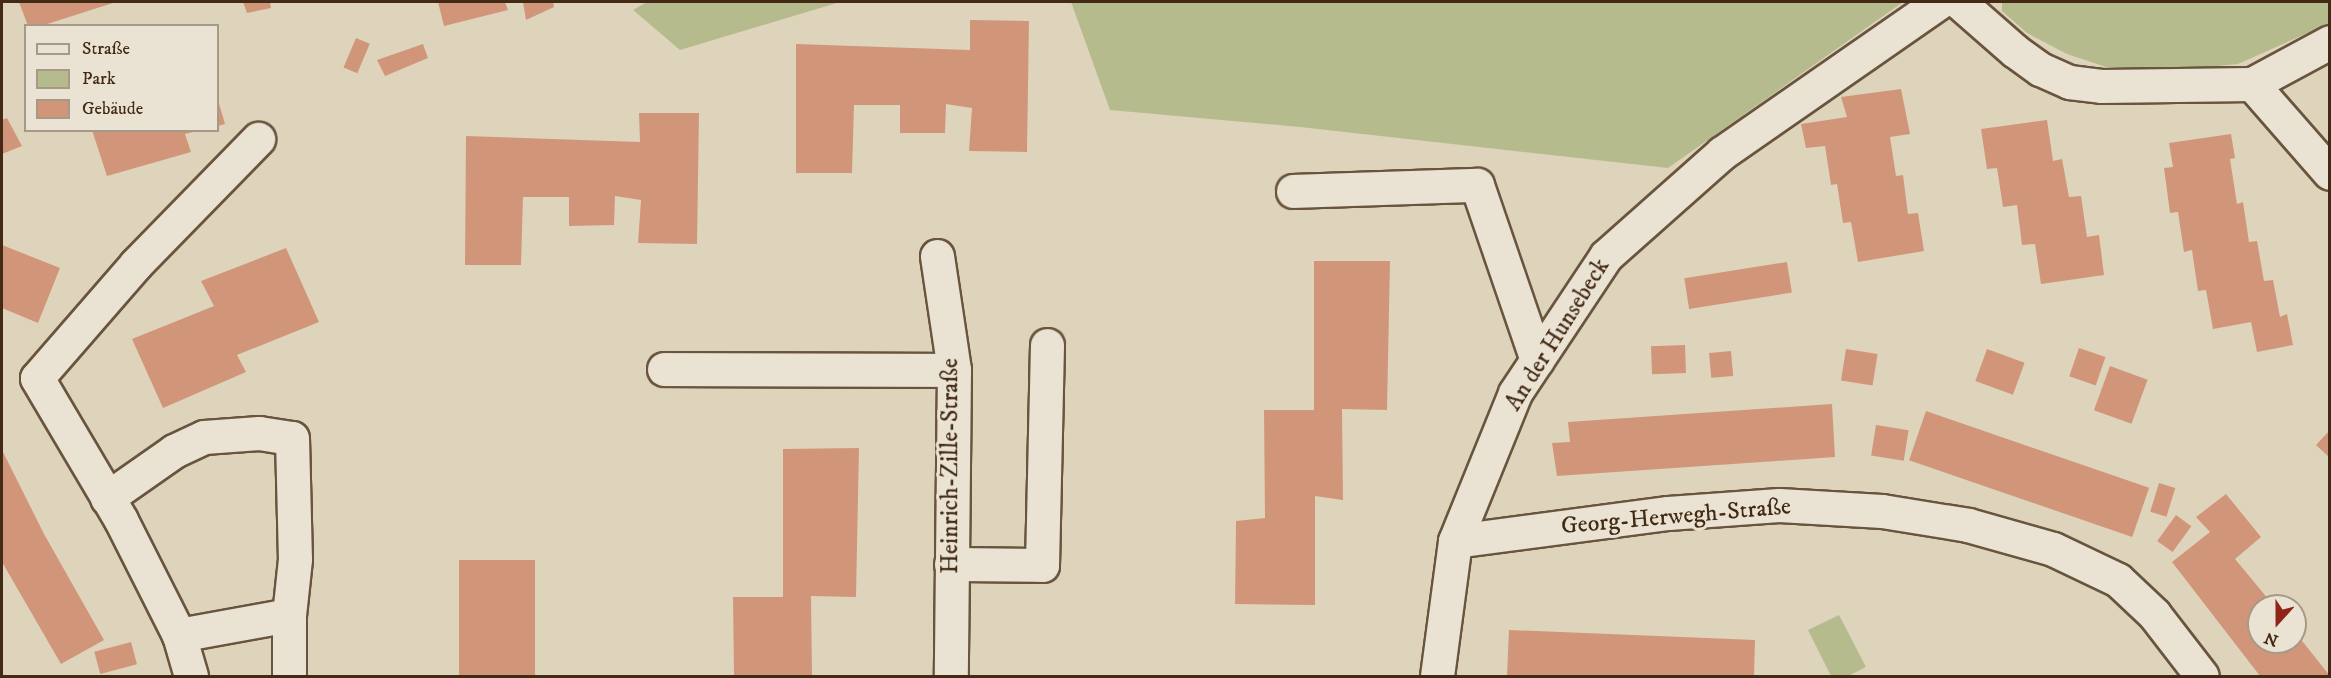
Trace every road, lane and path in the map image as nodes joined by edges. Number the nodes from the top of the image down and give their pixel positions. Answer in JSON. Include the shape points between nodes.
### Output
{"nodes":[{"id":1,"x":1939,"y":2,"type":"edge"},
{"id":2,"x":1959,"y":2,"type":"edge"},
{"id":3,"x":2330,"y":42,"type":"edge"},
{"id":4,"x":2252,"y":84,"type":"junction"},
{"id":5,"x":258,"y":139,"type":"dead end"},
{"id":6,"x":2330,"y":173,"type":"edge"},
{"id":7,"x":1293,"y":191,"type":"dead end"},
{"id":8,"x":937,"y":256,"type":"dead end"},
{"id":9,"x":1047,"y":345,"type":"dead end"},
{"id":10,"x":1537,"y":360,"type":"junction"},
{"id":11,"x":664,"y":369,"type":"dead end"},
{"id":12,"x":954,"y":370,"type":"junction"},
{"id":13,"x":107,"y":498,"type":"junction"},
{"id":14,"x":1455,"y":541,"type":"junction"},
{"id":15,"x":951,"y":564,"type":"junction"},
{"id":16,"x":289,"y":615,"type":"junction"},
{"id":17,"x":179,"y":634,"type":"junction"},
{"id":18,"x":191,"y":676,"type":"edge"},
{"id":19,"x":289,"y":676,"type":"edge"},
{"id":20,"x":951,"y":676,"type":"edge"},
{"id":21,"x":1437,"y":676,"type":"edge"},
{"id":22,"x":2202,"y":676,"type":"edge"}],
"edges":[{"from":1,"to":10,"type":"street","name":"An der Hunsebeck","via":[[1713,160],[1606,256]]},
{"from":2,"to":4,"type":"street","via":[[2015,51],[2040,69],[2069,82],[2101,86]]},
{"from":3,"to":4,"type":"street"},
{"from":4,"to":6,"type":"street"},
{"from":5,"to":13,"type":"street","via":[[136,264],[37,378]]},
{"from":7,"to":10,"type":"street","via":[[1477,185]]},
{"from":8,"to":12,"type":"street","name":"Heinrich-Zille-Straße"},
{"from":9,"to":15,"type":"street","via":[[1042,566]]},
{"from":10,"to":14,"type":"street","name":"An der Hunsebeck","via":[[1515,393]]},
{"from":11,"to":12,"type":"street"},
{"from":12,"to":15,"type":"street","name":"Heinrich-Zille-Straße"},
{"from":13,"to":16,"type":"street","via":[[174,451],[204,437],[259,433],[292,438],[295,559]]},
{"from":13,"to":17,"type":"street"},
{"from":14,"to":21,"type":"street","name":"An der Hunsebeck"},
{"from":14,"to":22,"type":"street","name":"Georg-Herwegh-Straße","via":[[1668,513],[1779,505],[1882,511],[1968,525],[2053,549],[2118,580],[2154,614]]},
{"from":15,"to":20,"type":"street","name":"Heinrich-Zille-Straße"},
{"from":16,"to":17,"type":"street"},
{"from":16,"to":19,"type":"street"},
{"from":17,"to":18,"type":"street"}]}
